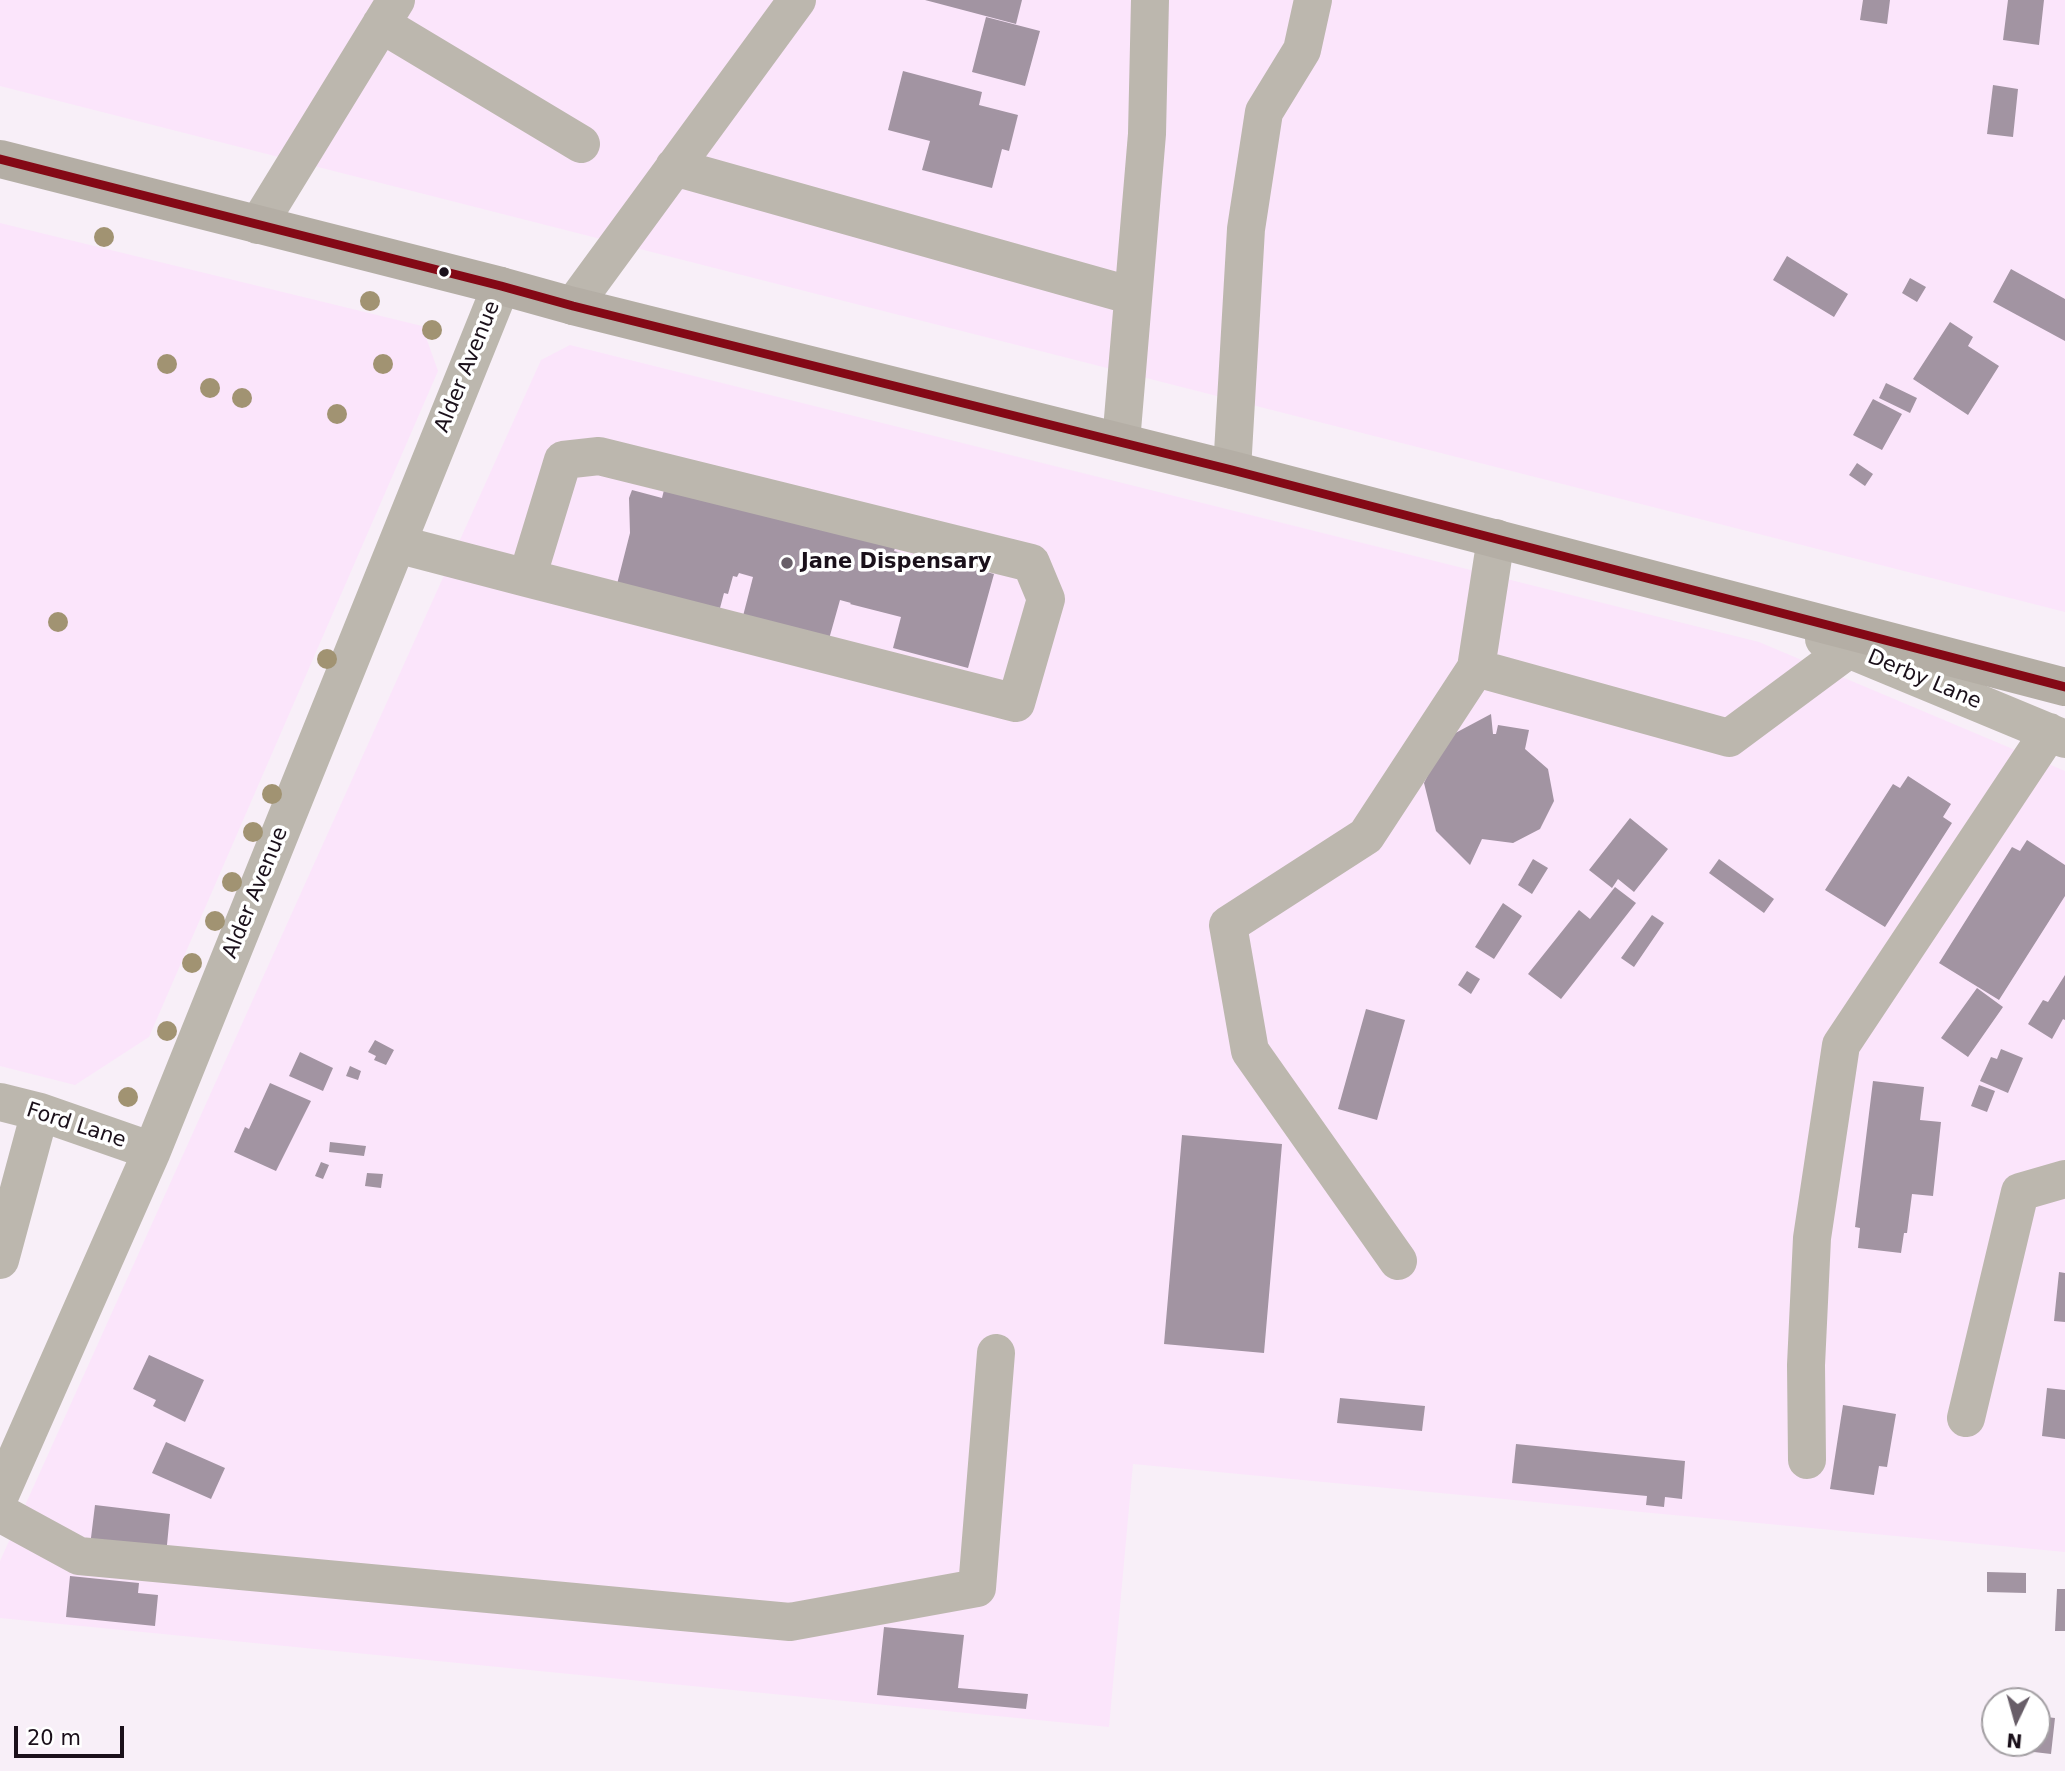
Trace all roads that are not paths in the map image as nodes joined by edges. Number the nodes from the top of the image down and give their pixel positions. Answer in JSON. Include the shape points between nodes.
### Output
{"nodes":[{"id":1,"x":797,"y":0,"type":"edge"},
{"id":2,"x":1150,"y":0,"type":"edge"},
{"id":3,"x":1314,"y":0,"type":"edge"},
{"id":4,"x":389,"y":12,"type":"edge"},
{"id":5,"x":581,"y":144,"type":"dead end"},
{"id":6,"x":0,"y":159,"type":"edge"},
{"id":7,"x":674,"y":167,"type":"junction"},
{"id":8,"x":258,"y":225,"type":"junction"},
{"id":9,"x":501,"y":286,"type":"junction"},
{"id":10,"x":1133,"y":296,"type":"junction"},
{"id":11,"x":573,"y":306,"type":"junction"},
{"id":12,"x":1121,"y":442,"type":"junction"},
{"id":13,"x":1232,"y":470,"type":"junction"},
{"id":14,"x":1496,"y":538,"type":"junction"},
{"id":15,"x":397,"y":544,"type":"junction"},
{"id":16,"x":527,"y":578,"type":"junction"},
{"id":17,"x":1703,"y":592,"type":"junction"},
{"id":18,"x":1849,"y":649,"type":"junction"},
{"id":19,"x":1476,"y":668,"type":"junction"},
{"id":20,"x":2065,"y":687,"type":"edge"},
{"id":21,"x":2057,"y":736,"type":"edge"},
{"id":22,"x":0,"y":1102,"type":"edge"},
{"id":23,"x":40,"y":1112,"type":"junction"},
{"id":24,"x":152,"y":1151,"type":"junction"},
{"id":25,"x":2065,"y":1179,"type":"edge"},
{"id":26,"x":0,"y":1260,"type":"edge"},
{"id":27,"x":1398,"y":1261,"type":"dead end"},
{"id":28,"x":996,"y":1353,"type":"dead end"},
{"id":29,"x":1966,"y":1418,"type":"dead end"},
{"id":30,"x":1807,"y":1460,"type":"dead end"},
{"id":31,"x":0,"y":1496,"type":"edge"},
{"id":32,"x":0,"y":1513,"type":"edge"}],
"edges":[{"from":1,"to":7,"type":"street"},
{"from":2,"to":10,"type":"street","via":[[1147,134]]},
{"from":3,"to":13,"type":"street","via":[[1302,50],[1264,112],[1246,229]]},
{"from":4,"to":5,"type":"street"},
{"from":4,"to":8,"type":"street"},
{"from":6,"to":8,"type":"main road"},
{"from":7,"to":10,"type":"street"},
{"from":7,"to":11,"type":"street"},
{"from":8,"to":9,"type":"main road"},
{"from":9,"to":11,"type":"main road"},
{"from":9,"to":15,"type":"street","name":"Alder Avenue"},
{"from":10,"to":12,"type":"street"},
{"from":11,"to":12,"type":"main road"},
{"from":12,"to":13,"type":"main road"},
{"from":13,"to":14,"type":"main road"},
{"from":14,"to":17,"type":"main road"},
{"from":14,"to":19,"type":"street"},
{"from":15,"to":16,"type":"street"},
{"from":15,"to":24,"type":"street","name":"Alder Avenue"},
{"from":16,"to":16,"type":"street","via":[[1016,703],[1046,599],[1031,563],[599,456],[564,460]]},
{"from":17,"to":18,"type":"street","name":"Derby Lane"},
{"from":17,"to":20,"type":"main road"},
{"from":18,"to":19,"type":"street","via":[[1729,738]]},
{"from":18,"to":21,"type":"street","name":"Derby Lane"},
{"from":19,"to":27,"type":"street","via":[[1366,836],[1228,925],[1250,1051]]},
{"from":21,"to":30,"type":"street","via":[[1841,1045],[1812,1238]]},
{"from":22,"to":23,"type":"street","name":"Ford Lane"},
{"from":23,"to":24,"type":"street","name":"Ford Lane"},
{"from":23,"to":26,"type":"street"},
{"from":24,"to":31,"type":"street","name":"Alder Avenue"},
{"from":25,"to":29,"type":"street","via":[[2020,1192]]},
{"from":28,"to":32,"type":"street","via":[[977,1588],[790,1622],[79,1556]]}]}
